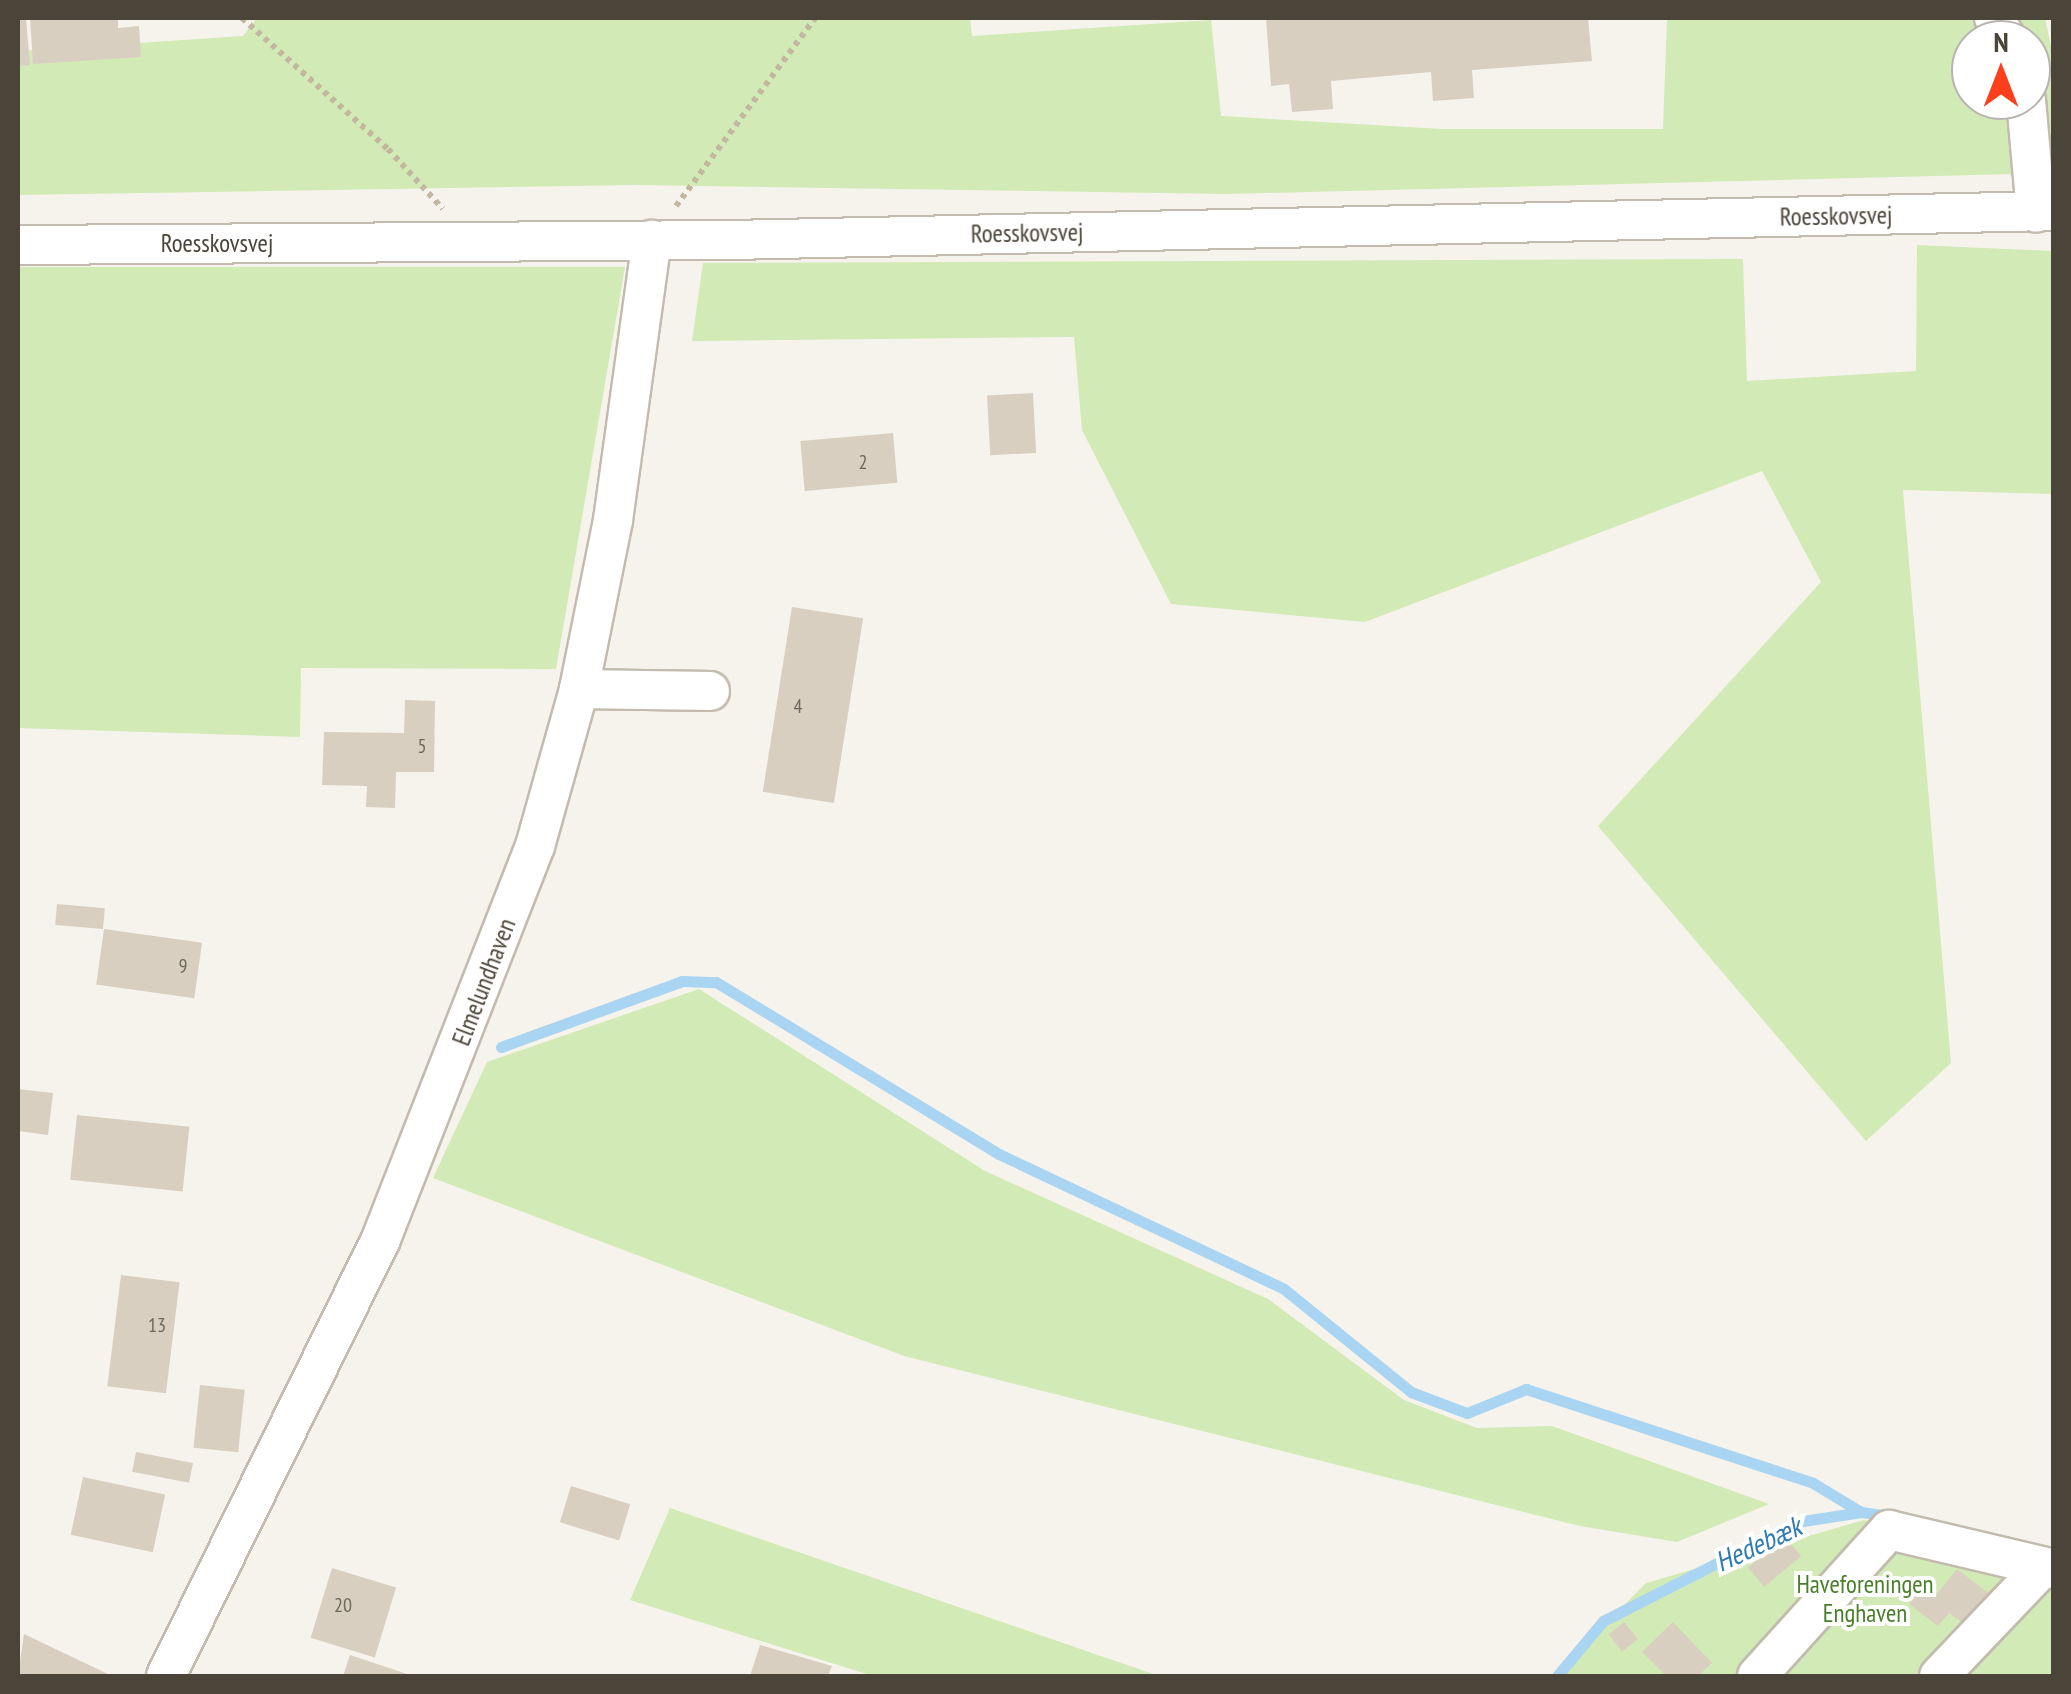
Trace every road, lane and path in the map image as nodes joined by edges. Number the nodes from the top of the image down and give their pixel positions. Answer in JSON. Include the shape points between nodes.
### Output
{"nodes":[{"id":1,"x":242,"y":18,"type":"edge"},
{"id":2,"x":815,"y":18,"type":"edge"},
{"id":3,"x":2029,"y":120,"type":"edge"},
{"id":4,"x":681,"y":198,"type":"dead end"},
{"id":5,"x":2044,"y":212,"type":"edge"},
{"id":6,"x":652,"y":240,"type":"junction"},
{"id":7,"x":459,"y":242,"type":"junction"},
{"id":8,"x":18,"y":245,"type":"edge"},
{"id":9,"x":579,"y":689,"type":"junction"},
{"id":10,"x":710,"y":691,"type":"dead end"},
{"id":11,"x":2048,"y":1568,"type":"edge"},
{"id":12,"x":166,"y":1676,"type":"edge"},
{"id":13,"x":1757,"y":1676,"type":"edge"},
{"id":14,"x":1938,"y":1676,"type":"edge"}],
"edges":[{"from":1,"to":7,"type":"path","via":[[437,197]]},
{"from":2,"to":4,"type":"path"},
{"from":3,"to":5,"type":"street","name":"Roesskovsvej"},
{"from":5,"to":6,"type":"street","name":"Roesskovsvej"},
{"from":6,"to":7,"type":"street","name":"Roesskovsvej"},
{"from":6,"to":9,"type":"street","name":"Elmelundhaven","via":[[612,520]]},
{"from":7,"to":8,"type":"street","name":"Roesskovsvej"},
{"from":9,"to":10,"type":"street"},
{"from":9,"to":12,"type":"street","name":"Elmelundhaven","via":[[503,937],[381,1239]]},
{"from":11,"to":13,"type":"street","via":[[1890,1530]]},
{"from":11,"to":14,"type":"street"}]}
